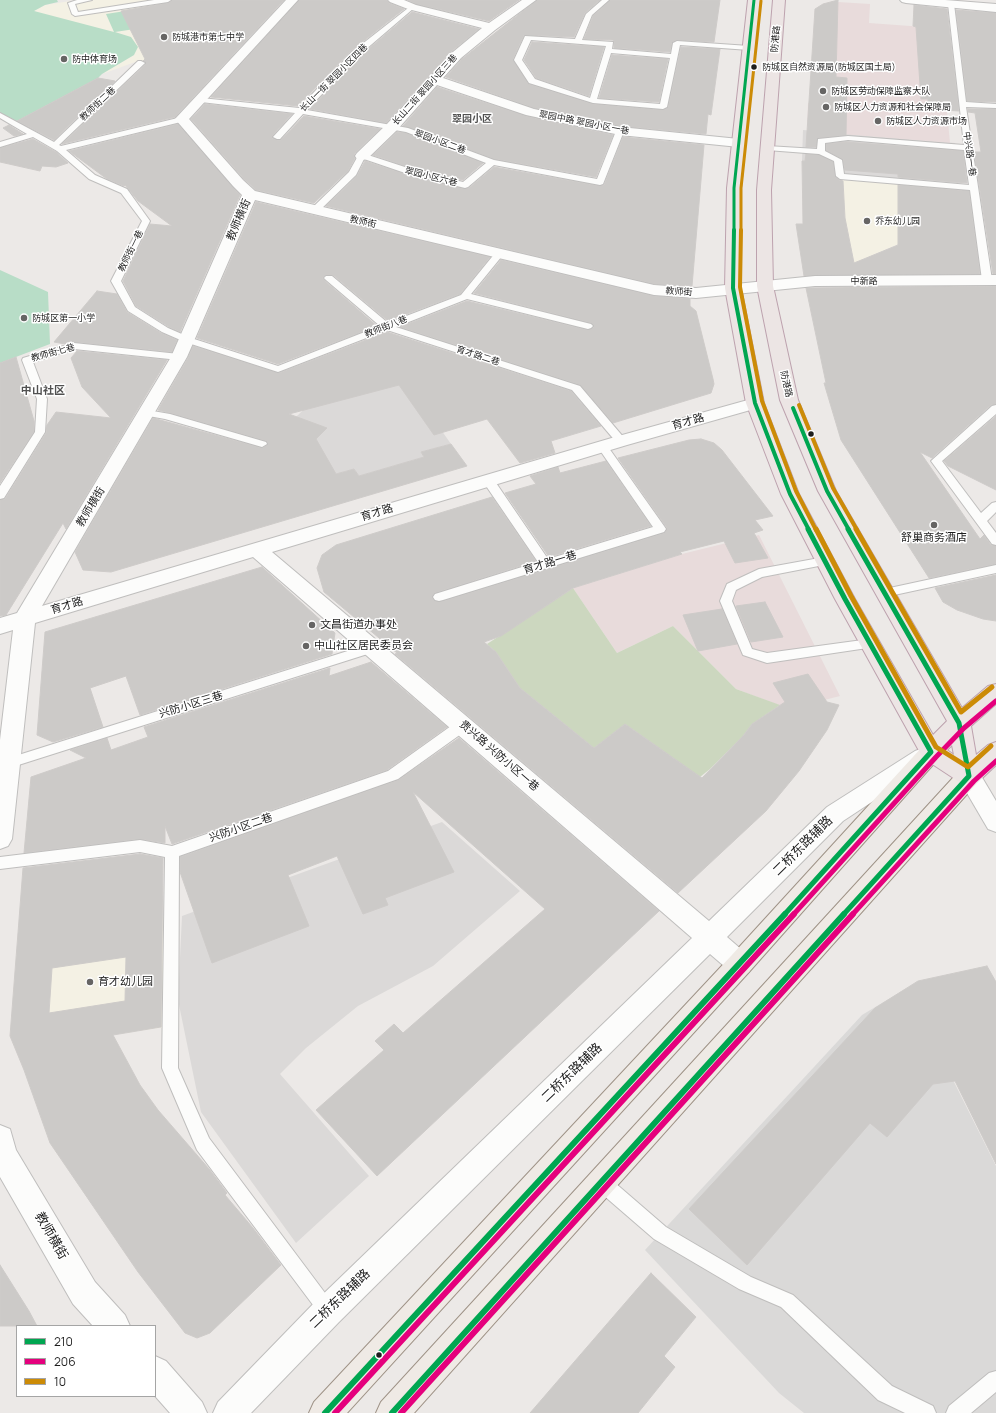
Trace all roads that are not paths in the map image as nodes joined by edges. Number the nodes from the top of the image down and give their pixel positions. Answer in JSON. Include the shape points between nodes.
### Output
{"nodes":[{"id":1,"x":89,"y":0,"type":"edge"},
{"id":2,"x":168,"y":0,"type":"edge"},
{"id":3,"x":292,"y":0,"type":"edge"},
{"id":4,"x":394,"y":0,"type":"edge"},
{"id":5,"x":530,"y":0,"type":"edge"},
{"id":6,"x":606,"y":0,"type":"edge"},
{"id":7,"x":754,"y":0,"type":"edge"},
{"id":8,"x":779,"y":0,"type":"edge"},
{"id":9,"x":906,"y":0,"type":"edge"},
{"id":10,"x":951,"y":4,"type":"junction"},
{"id":11,"x":412,"y":7,"type":"junction"},
{"id":12,"x":996,"y":8,"type":"edge"},
{"id":13,"x":491,"y":27,"type":"junction"},
{"id":14,"x":578,"y":42,"type":"junction"},
{"id":15,"x":749,"y":48,"type":"junction"},
{"id":16,"x":608,"y":51,"type":"junction"},
{"id":17,"x":674,"y":56,"type":"junction"},
{"id":18,"x":142,"y":63,"type":"dead end"},
{"id":19,"x":435,"y":80,"type":"junction"},
{"id":20,"x":201,"y":100,"type":"junction"},
{"id":21,"x":593,"y":101,"type":"junction"},
{"id":22,"x":962,"y":104,"type":"junction"},
{"id":23,"x":996,"y":106,"type":"edge"},
{"id":24,"x":301,"y":111,"type":"junction"},
{"id":25,"x":0,"y":115,"type":"edge"},
{"id":26,"x":182,"y":119,"type":"junction"},
{"id":27,"x":13,"y":121,"type":"junction"},
{"id":28,"x":0,"y":125,"type":"edge"},
{"id":29,"x":392,"y":127,"type":"junction"},
{"id":30,"x":620,"y":131,"type":"junction"},
{"id":31,"x":34,"y":134,"type":"junction"},
{"id":32,"x":277,"y":137,"type":"dead end"},
{"id":33,"x":738,"y":143,"type":"junction"},
{"id":34,"x":0,"y":145,"type":"edge"},
{"id":35,"x":57,"y":147,"type":"junction"},
{"id":36,"x":767,"y":148,"type":"junction"},
{"id":37,"x":968,"y":148,"type":"junction"},
{"id":38,"x":821,"y":152,"type":"junction"},
{"id":39,"x":362,"y":156,"type":"junction"},
{"id":40,"x":492,"y":162,"type":"junction"},
{"id":41,"x":974,"y":188,"type":"junction"},
{"id":42,"x":250,"y":194,"type":"junction"},
{"id":43,"x":315,"y":210,"type":"junction"},
{"id":44,"x":499,"y":254,"type":"junction"},
{"id":45,"x":329,"y":278,"type":"dead end"},
{"id":46,"x":992,"y":280,"type":"edge"},
{"id":47,"x":765,"y":286,"type":"junction"},
{"id":48,"x":733,"y":288,"type":"junction"},
{"id":49,"x":466,"y":296,"type":"junction"},
{"id":50,"x":588,"y":326,"type":"dead end"},
{"id":51,"x":387,"y":327,"type":"junction"},
{"id":52,"x":188,"y":340,"type":"junction"},
{"id":53,"x":179,"y":357,"type":"junction"},
{"id":54,"x":755,"y":403,"type":"junction"},
{"id":55,"x":996,"y":408,"type":"edge"},
{"id":56,"x":147,"y":413,"type":"junction"},
{"id":57,"x":621,"y":440,"type":"junction"},
{"id":58,"x":262,"y":444,"type":"dead end"},
{"id":59,"x":602,"y":446,"type":"junction"},
{"id":60,"x":488,"y":480,"type":"junction"},
{"id":61,"x":0,"y":494,"type":"edge"},
{"id":62,"x":996,"y":506,"type":"edge"},
{"id":63,"x":981,"y":520,"type":"junction"},
{"id":64,"x":996,"y":541,"type":"edge"},
{"id":65,"x":256,"y":549,"type":"junction"},
{"id":66,"x":825,"y":561,"type":"junction"},
{"id":67,"x":546,"y":564,"type":"junction"},
{"id":68,"x":996,"y":568,"type":"edge"},
{"id":69,"x":885,"y":593,"type":"junction"},
{"id":70,"x":439,"y":597,"type":"dead end"},
{"id":71,"x":25,"y":618,"type":"junction"},
{"id":72,"x":0,"y":626,"type":"edge"},
{"id":73,"x":870,"y":644,"type":"junction"},
{"id":74,"x":374,"y":648,"type":"junction"},
{"id":75,"x":996,"y":692,"type":"edge"},
{"id":76,"x":959,"y":723,"type":"junction"},
{"id":77,"x":463,"y":725,"type":"junction"},
{"id":78,"x":996,"y":751,"type":"edge"},
{"id":79,"x":931,"y":752,"type":"junction"},
{"id":80,"x":9,"y":763,"type":"junction"},
{"id":81,"x":969,"y":776,"type":"junction"},
{"id":82,"x":996,"y":822,"type":"edge"},
{"id":83,"x":0,"y":839,"type":"edge"},
{"id":84,"x":172,"y":852,"type":"junction"},
{"id":85,"x":0,"y":862,"type":"edge"},
{"id":86,"x":710,"y":938,"type":"junction"},
{"id":87,"x":740,"y":964,"type":"junction"},
{"id":88,"x":0,"y":1139,"type":"edge"},
{"id":89,"x":601,"y":1182,"type":"junction"},
{"id":90,"x":328,"y":1311,"type":"junction"},
{"id":91,"x":113,"y":1325,"type":"edge"},
{"id":92,"x":156,"y":1373,"type":"edge"},
{"id":93,"x":996,"y":1380,"type":"edge"},
{"id":94,"x":191,"y":1413,"type":"edge"},
{"id":95,"x":229,"y":1413,"type":"edge"},
{"id":96,"x":325,"y":1413,"type":"edge"},
{"id":97,"x":392,"y":1413,"type":"edge"},
{"id":98,"x":926,"y":1413,"type":"edge"},
{"id":99,"x":956,"y":1413,"type":"edge"}],
"edges":[{"from":1,"to":2,"type":"lane","via":[[71,3],[75,14]]},
{"from":3,"to":20,"type":"street"},
{"from":4,"to":11,"type":"street"},
{"from":5,"to":13,"type":"street","name":"长山二街 翠园小区三巷"},
{"from":6,"to":14,"type":"lane","via":[[589,14]]},
{"from":7,"to":15,"type":"highway","name":"防港路"},
{"from":8,"to":36,"type":"highway","name":"防港路"},
{"from":9,"to":10,"type":"street"},
{"from":10,"to":12,"type":"street"},
{"from":10,"to":22,"type":"lane","name":"中兴路一巷"},
{"from":11,"to":13,"type":"street"},
{"from":11,"to":24,"type":"lane","name":"长山一街 翠园小区四巷","via":[[355,54]]},
{"from":13,"to":19,"type":"street","name":"长山二街 翠园小区三巷","via":[[456,55]]},
{"from":14,"to":16,"type":"lane","via":[[610,44]]},
{"from":14,"to":21,"type":"lane","via":[[528,38],[518,60],[532,81]]},
{"from":15,"to":17,"type":"lane","via":[[677,43]]},
{"from":15,"to":33,"type":"highway","name":"防港路"},
{"from":16,"to":17,"type":"lane"},
{"from":16,"to":21,"type":"lane"},
{"from":17,"to":21,"type":"lane","via":[[663,107]]},
{"from":18,"to":35,"type":"lane","name":"教师街二巷"},
{"from":19,"to":29,"type":"street","name":"长山二街 翠园小区三巷"},
{"from":19,"to":30,"type":"street","name":"翠园中路 翠园小区一巷","via":[[531,112]]},
{"from":20,"to":24,"type":"lane","name":"翠园小区二巷"},
{"from":20,"to":26,"type":"street"},
{"from":22,"to":23,"type":"lane"},
{"from":22,"to":37,"type":"lane","name":"中兴路一巷"},
{"from":24,"to":29,"type":"lane","name":"翠园小区二巷"},
{"from":24,"to":32,"type":"lane","name":"长山一街 翠园小区四巷"},
{"from":25,"to":27,"type":"lane"},
{"from":26,"to":35,"type":"lane"},
{"from":26,"to":42,"type":"street","name":"教师街"},
{"from":27,"to":28,"type":"lane"},
{"from":27,"to":31,"type":"lane"},
{"from":29,"to":39,"type":"street","name":"长山二街 翠园小区三巷"},
{"from":29,"to":40,"type":"lane","name":"翠园小区二巷","via":[[408,130]]},
{"from":30,"to":33,"type":"street","name":"翠园中路 翠园小区一巷"},
{"from":30,"to":40,"type":"lane","name":"翠园小区二巷","via":[[600,182]]},
{"from":31,"to":34,"type":"lane"},
{"from":31,"to":35,"type":"lane"},
{"from":33,"to":48,"type":"highway","name":"防港路","via":[[734,188]]},
{"from":35,"to":52,"type":"lane","name":"教师街一巷","via":[[92,177],[124,191],[146,221],[116,281],[130,309],[165,330]]},
{"from":36,"to":38,"type":"lane"},
{"from":36,"to":47,"type":"highway","name":"防港路","via":[[764,190]]},
{"from":37,"to":38,"type":"lane","via":[[848,138],[821,141]]},
{"from":37,"to":41,"type":"lane","name":"中兴路一巷"},
{"from":38,"to":41,"type":"lane","via":[[838,160],[840,176]]},
{"from":39,"to":40,"type":"lane","name":"翠园小区六巷","via":[[465,186]]},
{"from":39,"to":43,"type":"lane","via":[[353,172]]},
{"from":41,"to":46,"type":"lane","name":"中兴路一巷"},
{"from":42,"to":43,"type":"street","name":"教师街"},
{"from":42,"to":52,"type":"street","name":"教师横街"},
{"from":43,"to":44,"type":"street","name":"教师街"},
{"from":44,"to":48,"type":"street","name":"教师街","via":[[654,290],[696,293]]},
{"from":44,"to":49,"type":"lane"},
{"from":45,"to":51,"type":"lane","name":"育才路二巷"},
{"from":46,"to":47,"type":"street","name":"中新路","via":[[815,281]]},
{"from":47,"to":48,"type":"street","name":"中新路"},
{"from":47,"to":69,"type":"highway","name":"防港路","via":[[789,400],[827,491]]},
{"from":48,"to":54,"type":"highway","name":"防港路"},
{"from":49,"to":50,"type":"lane"},
{"from":49,"to":51,"type":"lane","name":"教师街八巷"},
{"from":51,"to":52,"type":"lane","name":"教师街八巷","via":[[278,369]]},
{"from":51,"to":57,"type":"lane","name":"育才路二巷","via":[[576,388]]},
{"from":52,"to":53,"type":"street","name":"教师横街"},
{"from":53,"to":56,"type":"street","name":"教师横街"},
{"from":53,"to":61,"type":"lane","name":"教师街七巷","via":[[74,346],[27,360],[42,399],[40,432]]},
{"from":54,"to":57,"type":"street","name":"育才路"},
{"from":54,"to":66,"type":"highway","name":"防港路","via":[[790,494]]},
{"from":55,"to":63,"type":"lane","via":[[936,461]]},
{"from":56,"to":58,"type":"lane","via":[[166,416]]},
{"from":56,"to":71,"type":"street","name":"教师横街"},
{"from":57,"to":59,"type":"street","name":"育才路"},
{"from":59,"to":60,"type":"street","name":"育才路"},
{"from":59,"to":67,"type":"lane","name":"育才路一巷","via":[[660,529]]},
{"from":60,"to":65,"type":"street","name":"育才路"},
{"from":60,"to":67,"type":"lane"},
{"from":62,"to":63,"type":"lane"},
{"from":63,"to":64,"type":"lane"},
{"from":65,"to":71,"type":"street","name":"育才路"},
{"from":65,"to":74,"type":"street","name":"贵兴路 兴防小区一巷"},
{"from":66,"to":73,"type":"highway","name":"防港路"},
{"from":66,"to":73,"type":"lane","via":[[759,573],[731,587],[726,601],[747,652],[767,658]]},
{"from":67,"to":70,"type":"lane","name":"育才路一巷"},
{"from":68,"to":69,"type":"lane"},
{"from":69,"to":76,"type":"highway","name":"防港路"},
{"from":71,"to":72,"type":"street","name":"育才路"},
{"from":71,"to":80,"type":"street","name":"教师横街"},
{"from":73,"to":79,"type":"highway","name":"防港路"},
{"from":74,"to":77,"type":"street","name":"贵兴路 兴防小区一巷"},
{"from":74,"to":80,"type":"lane","name":"兴防小区三巷"},
{"from":75,"to":76,"type":"highway"},
{"from":76,"to":79,"type":"highway"},
{"from":76,"to":81,"type":"highway","name":"防港路"},
{"from":77,"to":84,"type":"lane","name":"兴防小区二巷","via":[[393,775]]},
{"from":77,"to":86,"type":"street","name":"贵兴路 兴防小区一巷"},
{"from":78,"to":81,"type":"highway"},
{"from":79,"to":81,"type":"highway","name":"防港路"},
{"from":79,"to":86,"type":"street","name":"二桥东路辅路","via":[[835,814]]},
{"from":79,"to":87,"type":"main road"},
{"from":80,"to":83,"type":"street","name":"教师横街"},
{"from":81,"to":82,"type":"street","name":"防港路"},
{"from":81,"to":89,"type":"main road"},
{"from":84,"to":85,"type":"lane","name":"兴防小区二巷","via":[[140,846]]},
{"from":84,"to":90,"type":"lane","via":[[170,1068],[203,1144]]},
{"from":86,"to":87,"type":"street","name":"贵兴路 兴防小区一巷"},
{"from":86,"to":90,"type":"street","name":"二桥东路辅路"},
{"from":87,"to":96,"type":"main road"},
{"from":88,"to":91,"type":"street","name":"教师横街","via":[[3,1155],[84,1293]]},
{"from":89,"to":97,"type":"main road"},
{"from":89,"to":98,"type":"lane","via":[[660,1233],[745,1283],[787,1301],[885,1393]]},
{"from":90,"to":95,"type":"street","name":"二桥东路辅路"},
{"from":92,"to":94,"type":"street"},
{"from":93,"to":99,"type":"lane"}]}
